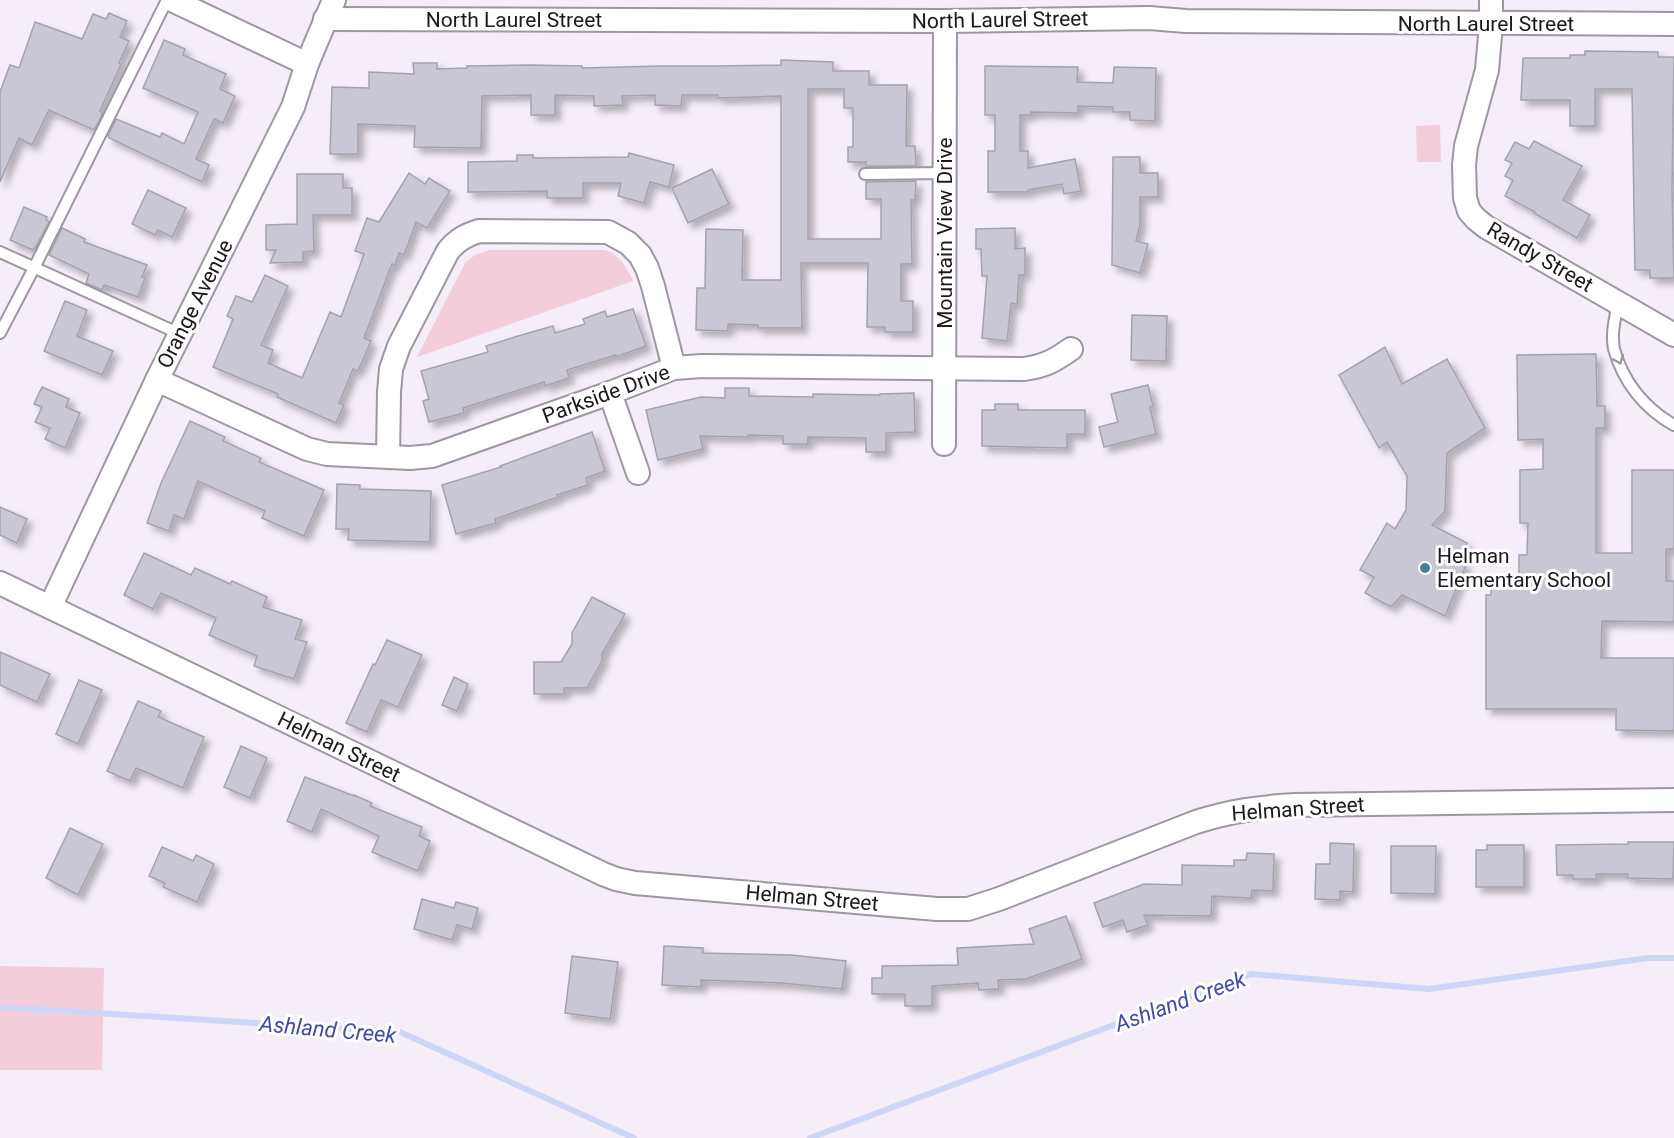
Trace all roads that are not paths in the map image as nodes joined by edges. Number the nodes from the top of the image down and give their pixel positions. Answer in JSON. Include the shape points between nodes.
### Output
{"nodes":[{"id":1,"x":170,"y":0,"type":"edge"},
{"id":2,"x":1491,"y":0,"type":"edge"},
{"id":3,"x":1149,"y":9,"type":"edge"},
{"id":4,"x":330,"y":10,"type":"edge"},
{"id":5,"x":945,"y":21,"type":"junction"},
{"id":6,"x":1491,"y":24,"type":"junction"},
{"id":7,"x":1674,"y":24,"type":"edge"},
{"id":8,"x":307,"y":64,"type":"junction"},
{"id":9,"x":945,"y":173,"type":"junction"},
{"id":10,"x":865,"y":174,"type":"dead end"},
{"id":11,"x":0,"y":252,"type":"edge"},
{"id":12,"x":34,"y":268,"type":"junction"},
{"id":13,"x":1618,"y":303,"type":"junction"},
{"id":14,"x":0,"y":333,"type":"edge"},
{"id":15,"x":180,"y":334,"type":"junction"},
{"id":16,"x":1674,"y":334,"type":"edge"},
{"id":17,"x":1071,"y":349,"type":"dead end"},
{"id":18,"x":674,"y":368,"type":"junction"},
{"id":19,"x":944,"y":369,"type":"junction"},
{"id":20,"x":157,"y":380,"type":"junction"},
{"id":21,"x":610,"y":393,"type":"junction"},
{"id":22,"x":1674,"y":425,"type":"edge"},
{"id":23,"x":944,"y":444,"type":"dead end"},
{"id":24,"x":388,"y":456,"type":"junction"},
{"id":25,"x":638,"y":473,"type":"dead end"},
{"id":26,"x":0,"y":583,"type":"edge"},
{"id":27,"x":50,"y":607,"type":"junction"},
{"id":28,"x":1674,"y":800,"type":"edge"}],
"edges":[{"from":1,"to":8,"type":"street"},
{"from":1,"to":12,"type":"lane"},
{"from":2,"to":6,"type":"street","name":"Randy Street"},
{"from":3,"to":5,"type":"street","name":"North Laurel Street"},
{"from":3,"to":6,"type":"street","name":"North Laurel Street","via":[[1186,21]]},
{"from":4,"to":5,"type":"street","name":"North Laurel Street"},
{"from":4,"to":8,"type":"street","name":"Orange Avenue"},
{"from":5,"to":9,"type":"street","name":"Mountain View Drive"},
{"from":6,"to":7,"type":"street","name":"North Laurel Street"},
{"from":6,"to":13,"type":"street","name":"Randy Street","via":[[1487,70],[1466,146],[1464,184],[1469,211],[1486,227]]},
{"from":8,"to":15,"type":"street","name":"Orange Avenue","via":[[293,107]]},
{"from":9,"to":10,"type":"lane"},
{"from":9,"to":19,"type":"street","name":"Mountain View Drive"},
{"from":11,"to":12,"type":"lane"},
{"from":12,"to":14,"type":"lane"},
{"from":12,"to":15,"type":"lane"},
{"from":13,"to":16,"type":"street","name":"Randy Street"},
{"from":13,"to":22,"type":"lane","one_way":true,"via":[[1613,338],[1624,374],[1649,409]]},
{"from":15,"to":20,"type":"street","name":"Orange Avenue"},
{"from":17,"to":19,"type":"street","name":"Parkside Drive","via":[[1040,367]]},
{"from":18,"to":19,"type":"street","name":"Parkside Drive"},
{"from":18,"to":21,"type":"street","name":"Parkside Drive"},
{"from":18,"to":24,"type":"street","via":[[647,268],[628,243],[608,232],[479,231],[466,235],[448,251],[399,346],[391,369]]},
{"from":19,"to":23,"type":"street","name":"Mountain View Drive"},
{"from":20,"to":24,"type":"street","name":"Parkside Drive","via":[[307,449],[327,454]]},
{"from":20,"to":27,"type":"street","name":"Orange Avenue"},
{"from":21,"to":24,"type":"street","name":"Parkside Drive","via":[[432,456]]},
{"from":21,"to":25,"type":"street"},
{"from":26,"to":27,"type":"street","name":"Helman Street"},
{"from":27,"to":28,"type":"street","name":"Helman Street","via":[[603,874],[650,885],[968,909],[1196,822],[1253,808]]}]}
